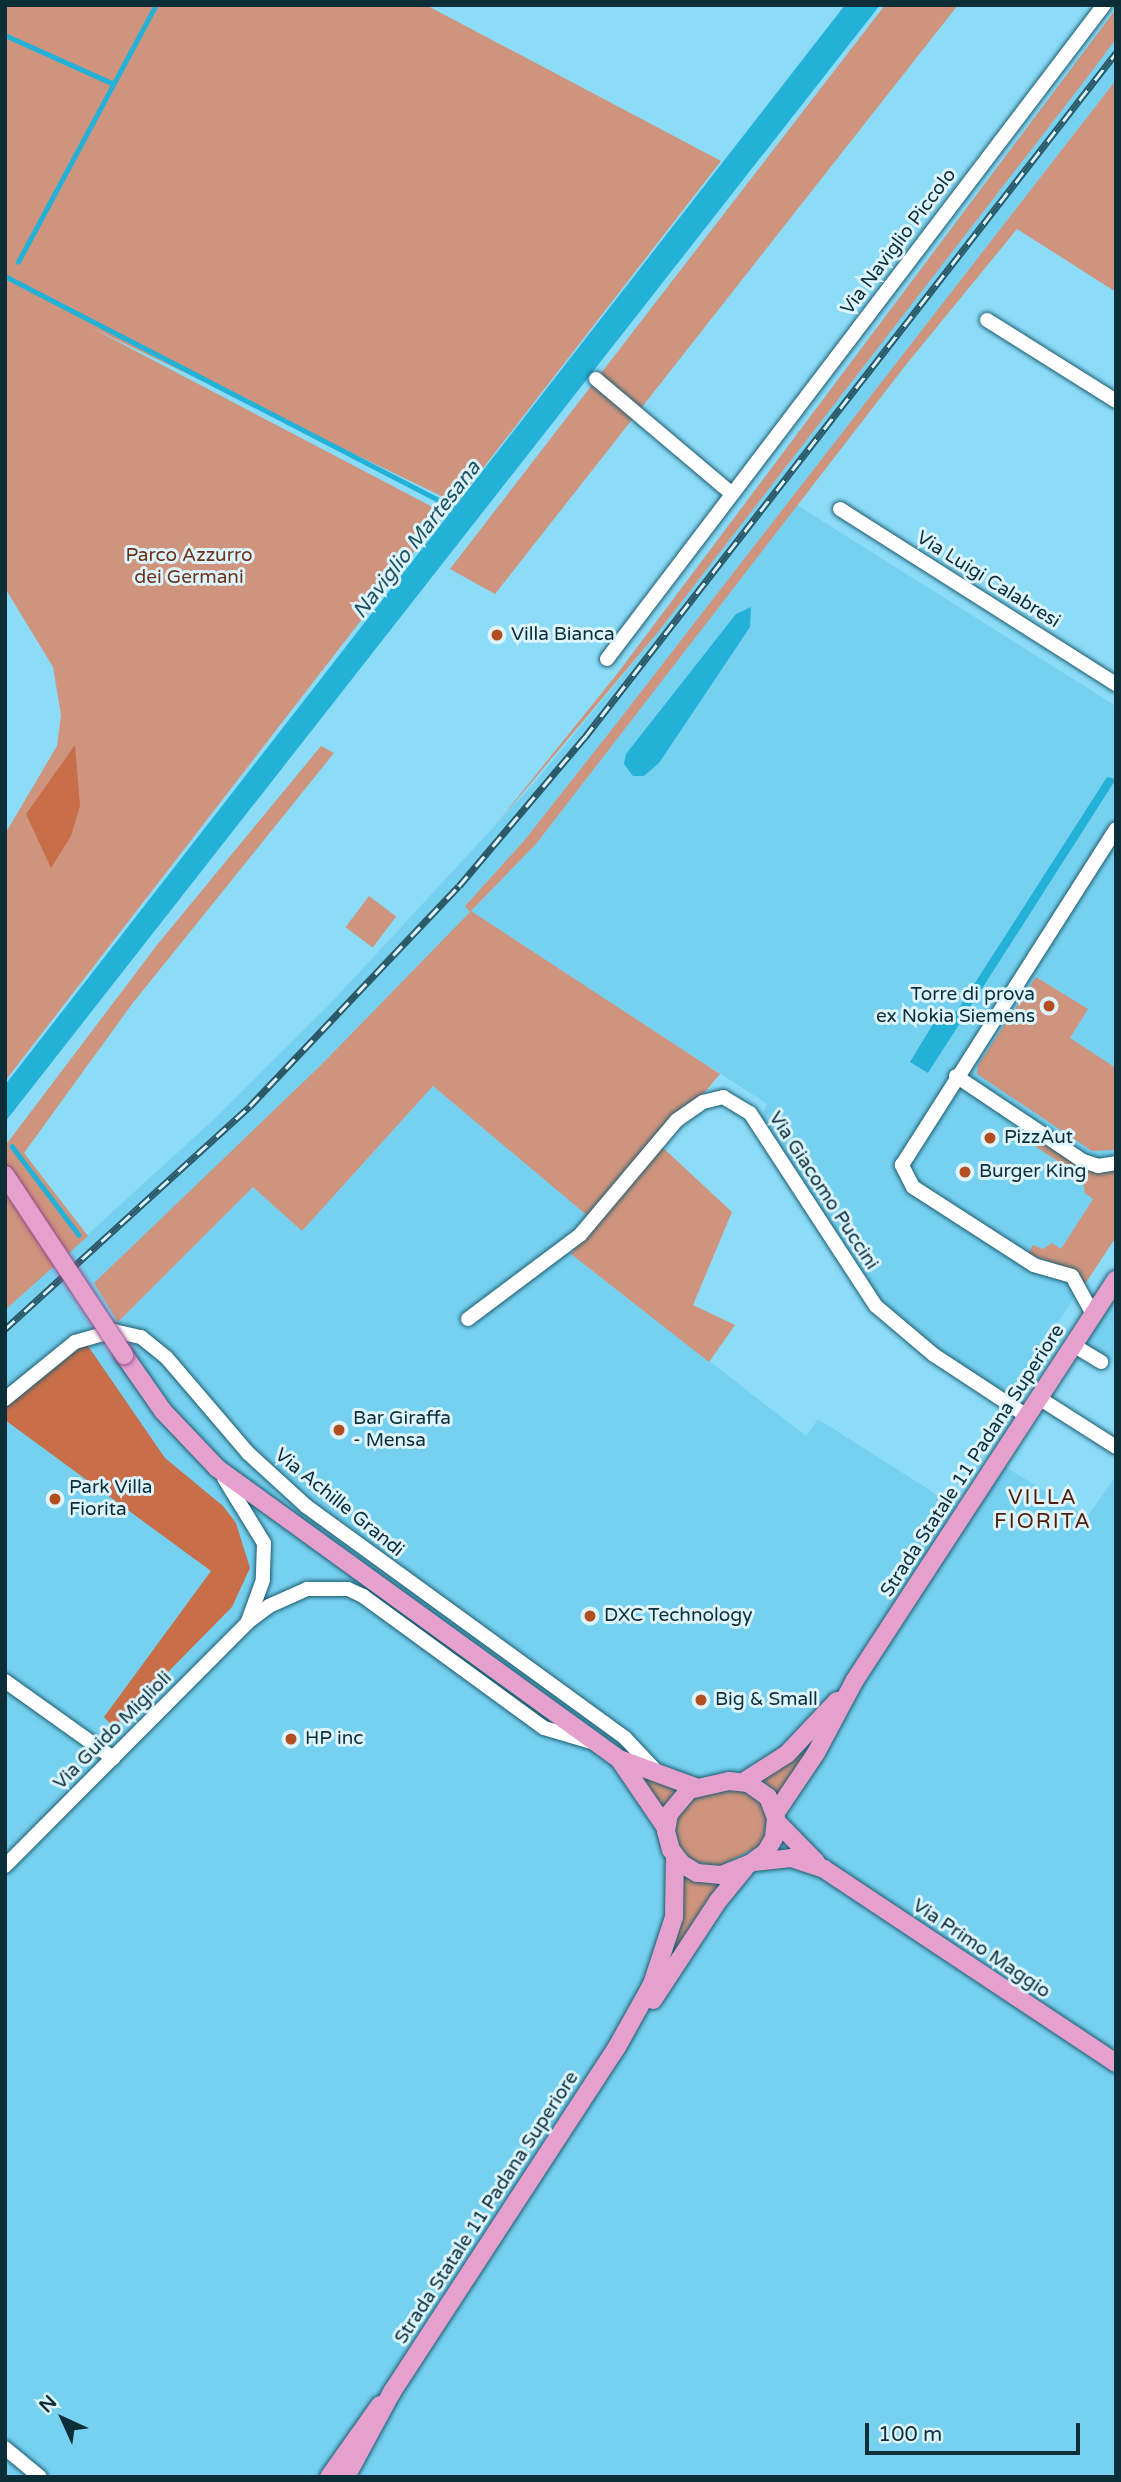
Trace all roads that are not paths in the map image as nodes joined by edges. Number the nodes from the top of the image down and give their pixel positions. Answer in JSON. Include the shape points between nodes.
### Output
{"nodes":[{"id":1,"x":1099,"y":8,"type":"edge"},
{"id":2,"x":987,"y":320,"type":"dead end"},
{"id":3,"x":596,"y":379,"type":"dead end"},
{"id":4,"x":1116,"y":401,"type":"edge"},
{"id":5,"x":732,"y":494,"type":"junction"},
{"id":6,"x":840,"y":509,"type":"dead end"},
{"id":7,"x":607,"y":659,"type":"dead end"},
{"id":8,"x":1116,"y":684,"type":"edge"},
{"id":9,"x":1116,"y":829,"type":"edge"},
{"id":10,"x":956,"y":1076,"type":"junction"},
{"id":11,"x":1116,"y":1163,"type":"edge"},
{"id":12,"x":5,"y":1175,"type":"edge"},
{"id":13,"x":1116,"y":1279,"type":"edge"},
{"id":14,"x":1093,"y":1314,"type":"junction"},
{"id":15,"x":468,"y":1319,"type":"dead end"},
{"id":16,"x":1073,"y":1345,"type":"junction"},
{"id":17,"x":1101,"y":1362,"type":"dead end"},
{"id":18,"x":1039,"y":1398,"type":"junction"},
{"id":19,"x":5,"y":1399,"type":"edge"},
{"id":20,"x":1027,"y":1416,"type":"junction"},
{"id":21,"x":1116,"y":1447,"type":"edge"},
{"id":22,"x":217,"y":1468,"type":"junction"},
{"id":23,"x":247,"y":1622,"type":"junction"},
{"id":24,"x":860,"y":1672,"type":"junction"},
{"id":25,"x":5,"y":1681,"type":"edge"},
{"id":26,"x":599,"y":1744,"type":"junction"},
{"id":27,"x":113,"y":1758,"type":"junction"},
{"id":28,"x":618,"y":1759,"type":"junction"},
{"id":29,"x":658,"y":1773,"type":"junction"},
{"id":30,"x":743,"y":1782,"type":"junction"},
{"id":31,"x":695,"y":1787,"type":"junction"},
{"id":32,"x":776,"y":1818,"type":"junction"},
{"id":33,"x":666,"y":1828,"type":"junction"},
{"id":34,"x":675,"y":1856,"type":"junction"},
{"id":35,"x":751,"y":1863,"type":"junction"},
{"id":36,"x":5,"y":1866,"type":"edge"},
{"id":37,"x":824,"y":1869,"type":"junction"},
{"id":38,"x":617,"y":2047,"type":"junction"},
{"id":39,"x":1116,"y":2063,"type":"edge"},
{"id":40,"x":392,"y":2392,"type":"junction"},
{"id":41,"x":5,"y":2448,"type":"edge"},
{"id":42,"x":40,"y":2477,"type":"edge"},
{"id":43,"x":329,"y":2477,"type":"edge"},
{"id":44,"x":346,"y":2477,"type":"edge"}],
"edges":[{"from":1,"to":5,"type":"street","name":"Via Naviglio Piccolo"},
{"from":2,"to":4,"type":"street"},
{"from":3,"to":5,"type":"street"},
{"from":5,"to":7,"type":"street","name":"Via Naviglio Piccolo"},
{"from":6,"to":8,"type":"street","name":"Via Luigi Calabresi"},
{"from":9,"to":10,"type":"street"},
{"from":10,"to":11,"type":"street","via":[[1087,1163]]},
{"from":10,"to":14,"type":"street","via":[[902,1166],[913,1187],[1034,1265],[1072,1276]]},
{"from":12,"to":22,"type":"main road","bridge":true,"via":[[163,1411]]},
{"from":13,"to":14,"type":"main road","name":"Strada Statale 11 Padana Superiore"},
{"from":14,"to":16,"type":"main road","name":"Strada Statale 11 Padana Superiore"},
{"from":15,"to":20,"type":"street","name":"Via Giacomo Puccini","via":[[580,1235],[677,1120],[703,1102],[723,1097],[750,1113],[876,1306],[934,1355]]},
{"from":16,"to":17,"type":"street"},
{"from":16,"to":18,"type":"main road","name":"Strada Statale 11 Padana Superiore"},
{"from":18,"to":20,"type":"main road","name":"Strada Statale 11 Padana Superiore"},
{"from":18,"to":21,"type":"street"},
{"from":19,"to":29,"type":"street","name":"Via Achille Grandi","via":[[75,1342],[114,1331],[141,1337],[166,1357],[248,1453],[306,1506],[625,1738]]},
{"from":20,"to":24,"type":"main road","name":"Strada Statale 11 Padana Superiore"},
{"from":22,"to":23,"type":"street","via":[[253,1518],[264,1543],[264,1580]]},
{"from":22,"to":26,"type":"main road"},
{"from":23,"to":26,"type":"street","via":[[307,1589],[348,1589],[544,1728]]},
{"from":23,"to":27,"type":"street","name":"Via Guido Miglioli"},
{"from":24,"to":30,"type":"main road","name":"Strada Statale 11 Padana Superiore","via":[[787,1754]]},
{"from":24,"to":32,"type":"main road","name":"Strada Statale 11 Padana Superiore"},
{"from":25,"to":27,"type":"street"},
{"from":26,"to":28,"type":"main road"},
{"from":27,"to":36,"type":"street","name":"Via Guido Miglioli"},
{"from":28,"to":29,"type":"main road"},
{"from":28,"to":33,"type":"main road"},
{"from":29,"to":31,"type":"main road"},
{"from":30,"to":31,"type":"main road"},
{"from":30,"to":32,"type":"main road","via":[[764,1793]]},
{"from":31,"to":33,"type":"main road","via":[[674,1804]]},
{"from":32,"to":35,"type":"main road","via":[[772,1844]]},
{"from":32,"to":37,"type":"main road","name":"Via Primo Maggio"},
{"from":33,"to":34,"type":"main road"},
{"from":34,"to":35,"type":"main road","via":[[688,1869],[706,1875]]},
{"from":34,"to":38,"type":"main road","name":"Strada Statale 11 Padana Superiore","via":[[675,1908],[667,1943],[652,1984]]},
{"from":35,"to":37,"type":"main road","name":"Via Primo Maggio","via":[[791,1857]]},
{"from":35,"to":38,"type":"main road","name":"Strada Statale 11 Padana Superiore"},
{"from":37,"to":39,"type":"main road","name":"Via Primo Maggio"},
{"from":38,"to":40,"type":"main road","name":"Strada Statale 11 Padana Superiore"},
{"from":40,"to":43,"type":"main road","name":"Strada Statale 11 Padana Superiore","via":[[360,2429]]},
{"from":40,"to":44,"type":"main road","name":"Strada Statale 11 Padana Superiore"},
{"from":41,"to":42,"type":"street"}]}
